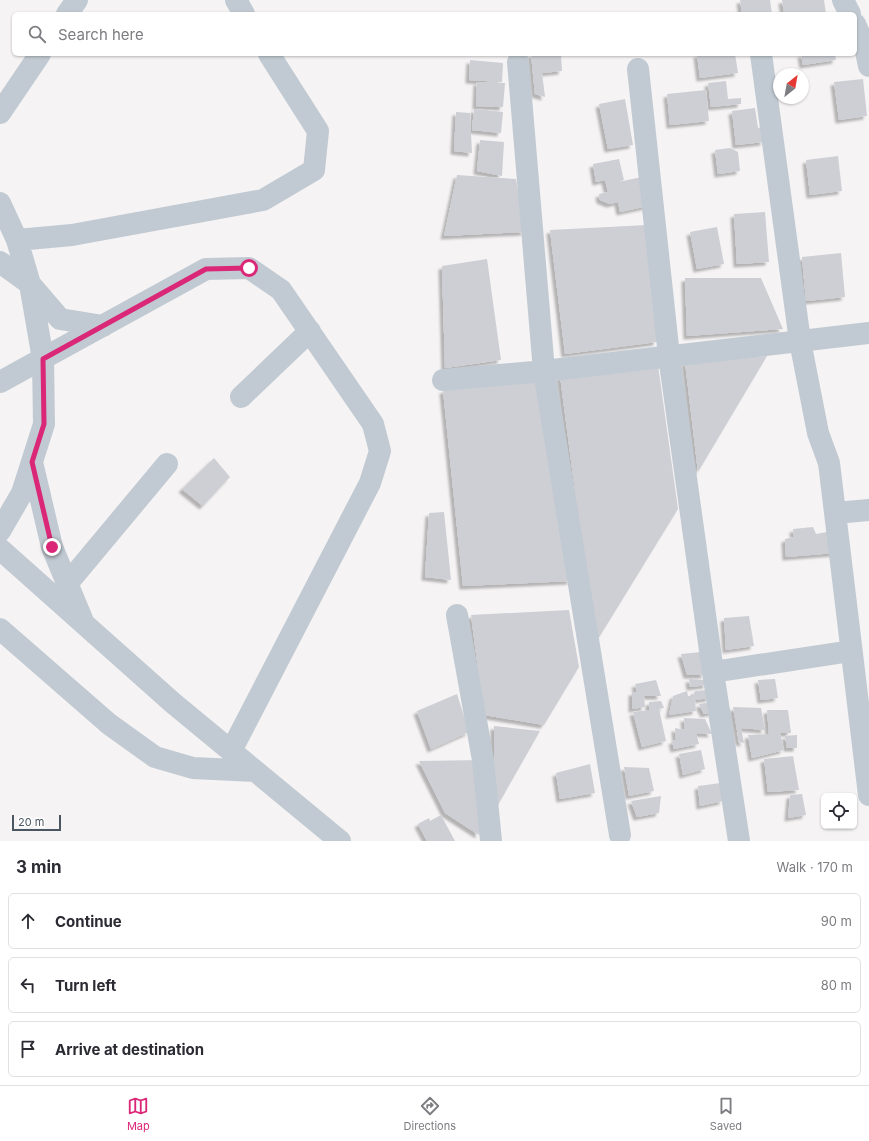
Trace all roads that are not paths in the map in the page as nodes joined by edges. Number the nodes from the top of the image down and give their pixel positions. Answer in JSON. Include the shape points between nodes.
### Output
{"nodes":[{"id":1,"x":77,"y":0,"type":"edge"},
{"id":2,"x":236,"y":0,"type":"edge"},
{"id":3,"x":843,"y":0,"type":"edge"},
{"id":4,"x":68,"y":12,"type":"edge"},
{"id":5,"x":243,"y":12,"type":"edge"},
{"id":6,"x":849,"y":12,"type":"edge"},
{"id":7,"x":857,"y":29,"type":"edge"},
{"id":8,"x":39,"y":56,"type":"edge"},
{"id":9,"x":271,"y":56,"type":"edge"},
{"id":10,"x":761,"y":56,"type":"edge"},
{"id":11,"x":518,"y":62,"type":"dead end"},
{"id":12,"x":869,"y":66,"type":"edge"},
{"id":13,"x":638,"y":68,"type":"dead end"},
{"id":14,"x":0,"y":112,"type":"edge"},
{"id":15,"x":0,"y":203,"type":"edge"},
{"id":16,"x":17,"y":240,"type":"junction"},
{"id":17,"x":0,"y":262,"type":"edge"},
{"id":18,"x":30,"y":284,"type":"junction"},
{"id":19,"x":103,"y":326,"type":"junction"},
{"id":20,"x":310,"y":331,"type":"junction"},
{"id":21,"x":869,"y":333,"type":"edge"},
{"id":22,"x":800,"y":341,"type":"junction"},
{"id":23,"x":669,"y":356,"type":"junction"},
{"id":24,"x":43,"y":359,"type":"junction"},
{"id":25,"x":544,"y":371,"type":"junction"},
{"id":26,"x":443,"y":380,"type":"dead end"},
{"id":27,"x":0,"y":382,"type":"edge"},
{"id":28,"x":241,"y":398,"type":"dead end"},
{"id":29,"x":32,"y":462,"type":"junction"},
{"id":30,"x":167,"y":464,"type":"dead end"},
{"id":31,"x":869,"y":510,"type":"edge"},
{"id":32,"x":836,"y":513,"type":"junction"},
{"id":33,"x":0,"y":531,"type":"edge"},
{"id":34,"x":0,"y":549,"type":"edge"},
{"id":35,"x":67,"y":584,"type":"junction"},
{"id":36,"x":457,"y":615,"type":"dead end"},
{"id":37,"x":84,"y":623,"type":"junction"},
{"id":38,"x":0,"y":629,"type":"edge"},
{"id":39,"x":851,"y":651,"type":"junction"},
{"id":40,"x":713,"y":672,"type":"junction"},
{"id":41,"x":231,"y":751,"type":"junction"},
{"id":42,"x":866,"y":754,"type":"edge"},
{"id":43,"x":255,"y":771,"type":"junction"},
{"id":44,"x":869,"y":795,"type":"edge"},
{"id":45,"x":620,"y":835,"type":"dead end"},
{"id":46,"x":340,"y":841,"type":"edge"},
{"id":47,"x":491,"y":841,"type":"edge"},
{"id":48,"x":739,"y":841,"type":"edge"}],
"edges":[{"from":1,"to":4,"type":"street"},
{"from":2,"to":5,"type":"street"},
{"from":3,"to":6,"type":"street"},
{"from":7,"to":12,"type":"street"},
{"from":8,"to":14,"type":"street"},
{"from":9,"to":16,"type":"street","via":[[318,131],[314,170],[263,200],[72,235]]},
{"from":10,"to":22,"type":"street"},
{"from":11,"to":25,"type":"street"},
{"from":13,"to":23,"type":"street"},
{"from":15,"to":16,"type":"street"},
{"from":16,"to":18,"type":"street"},
{"from":17,"to":18,"type":"street"},
{"from":18,"to":19,"type":"street","via":[[60,319]]},
{"from":18,"to":24,"type":"street"},
{"from":19,"to":20,"type":"street","via":[[206,269],[249,268],[282,290]]},
{"from":19,"to":24,"type":"street"},
{"from":20,"to":28,"type":"street"},
{"from":20,"to":41,"type":"street","via":[[373,424],[380,452],[370,482]]},
{"from":21,"to":22,"type":"street"},
{"from":22,"to":23,"type":"street"},
{"from":22,"to":32,"type":"street","via":[[818,433],[829,463]]},
{"from":23,"to":25,"type":"street"},
{"from":23,"to":40,"type":"street"},
{"from":24,"to":27,"type":"street"},
{"from":24,"to":29,"type":"street","via":[[44,424]]},
{"from":25,"to":26,"type":"street"},
{"from":25,"to":45,"type":"street"},
{"from":29,"to":33,"type":"street","via":[[22,493]]},
{"from":29,"to":35,"type":"street","via":[[52,547]]},
{"from":30,"to":35,"type":"street"},
{"from":31,"to":32,"type":"street"},
{"from":32,"to":39,"type":"street"},
{"from":34,"to":37,"type":"street"},
{"from":35,"to":37,"type":"street"},
{"from":36,"to":47,"type":"street","via":[[483,760]]},
{"from":37,"to":41,"type":"street","via":[[173,704]]},
{"from":38,"to":43,"type":"street","via":[[109,724],[155,757],[193,768]]},
{"from":39,"to":40,"type":"street"},
{"from":39,"to":42,"type":"street"},
{"from":40,"to":48,"type":"street"},
{"from":41,"to":43,"type":"street"},
{"from":42,"to":44,"type":"street"},
{"from":43,"to":46,"type":"street"}]}
